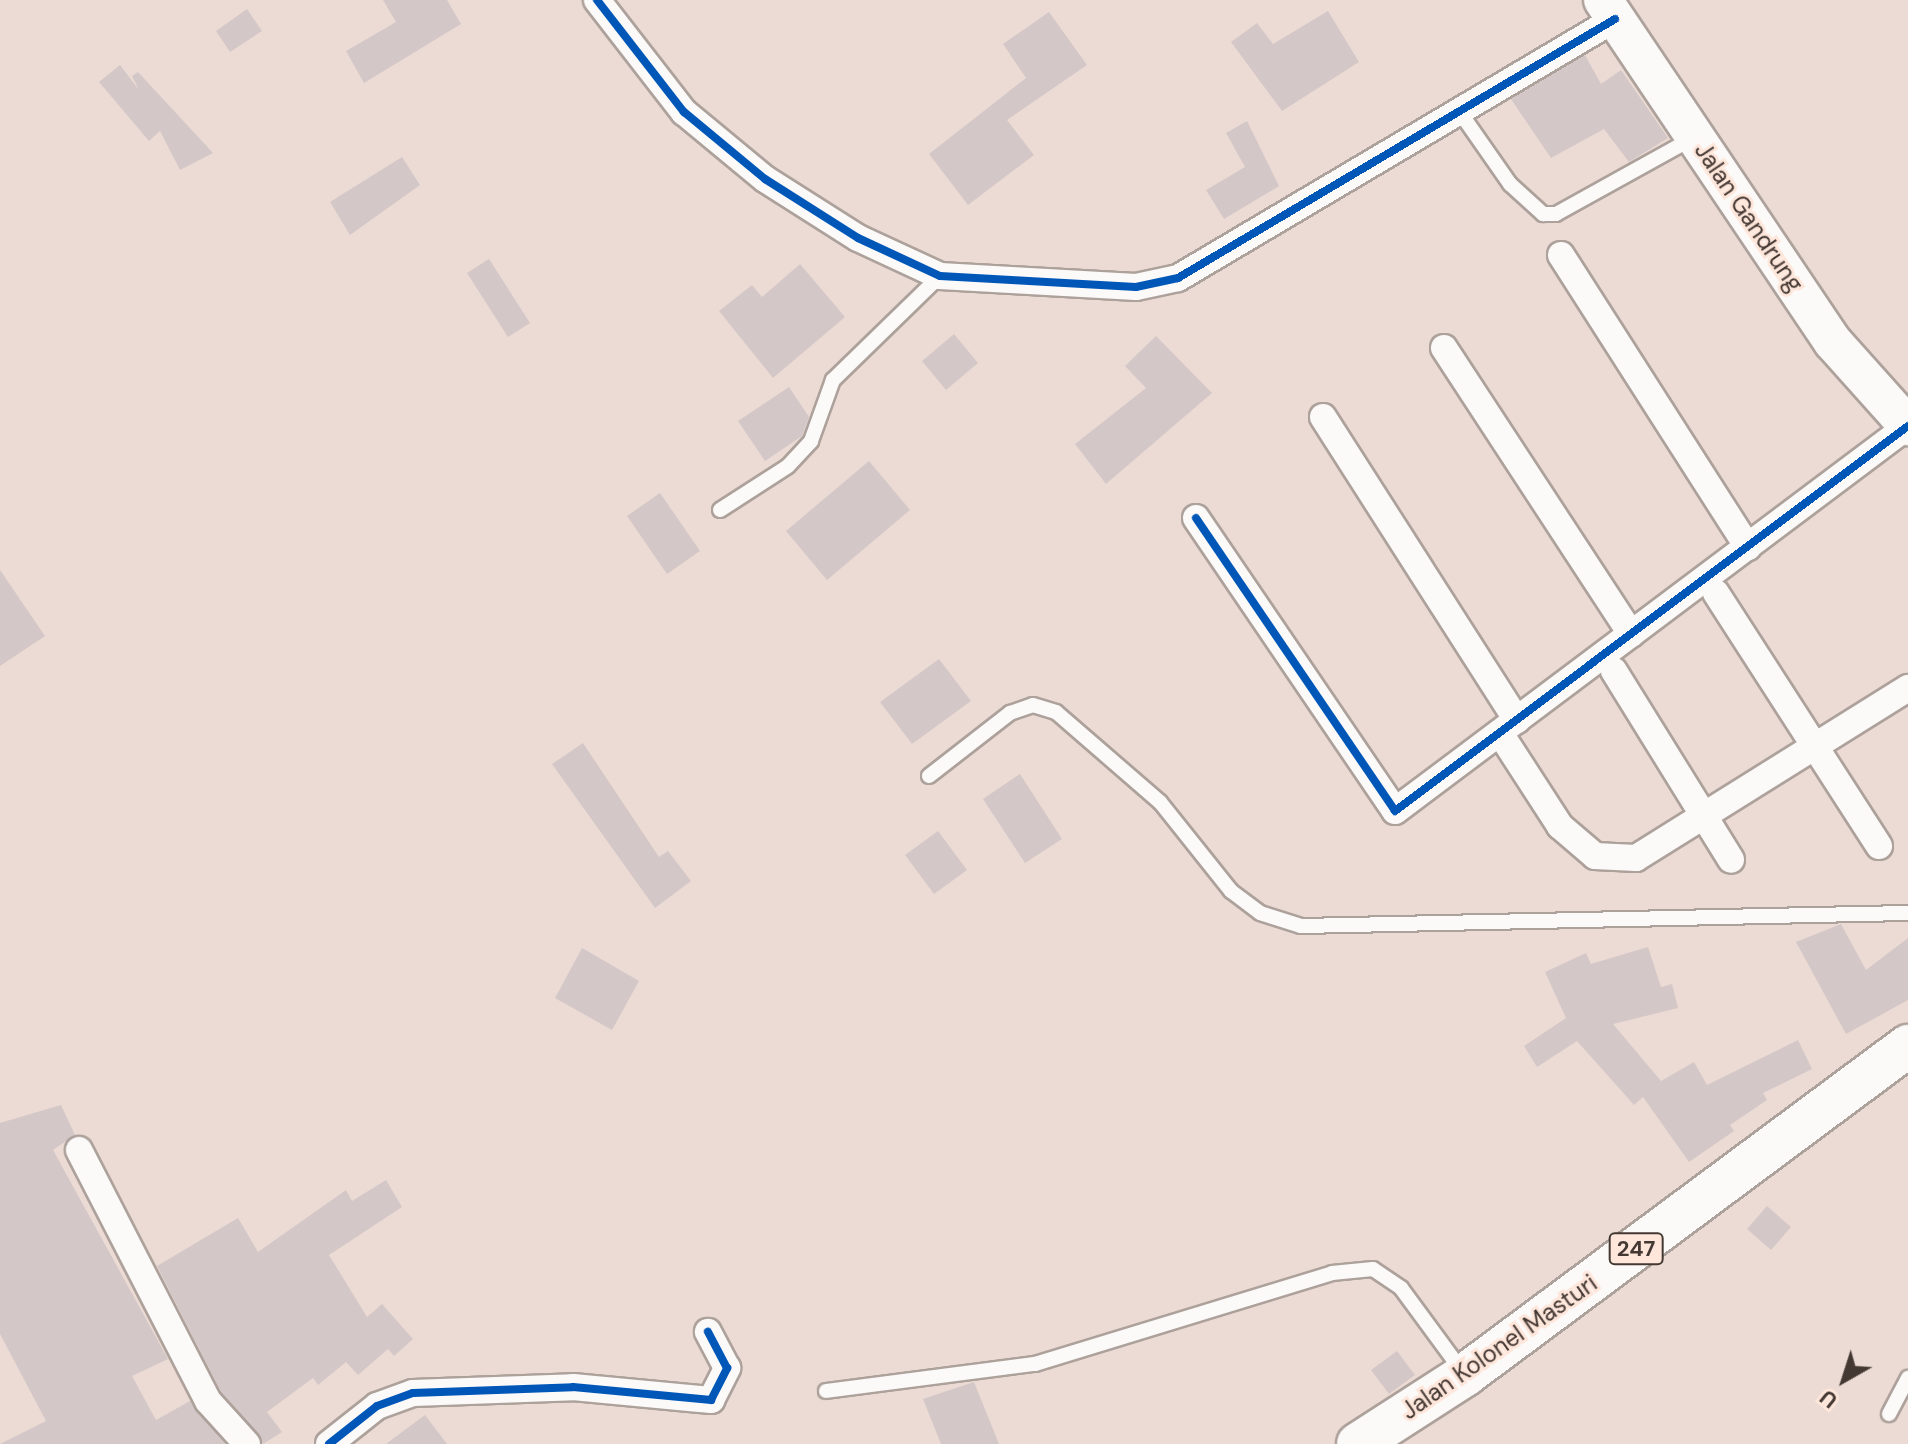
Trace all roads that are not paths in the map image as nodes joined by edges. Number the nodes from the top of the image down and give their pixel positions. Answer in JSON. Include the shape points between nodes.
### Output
{"nodes":[{"id":1,"x":597,"y":0,"type":"edge"},
{"id":2,"x":1609,"y":10,"type":"edge"},
{"id":3,"x":1457,"y":108,"type":"junction"},
{"id":4,"x":1695,"y":137,"type":"junction"},
{"id":5,"x":1561,"y":255,"type":"dead end"},
{"id":6,"x":940,"y":276,"type":"junction"},
{"id":7,"x":1444,"y":348,"type":"dead end"},
{"id":8,"x":1323,"y":417,"type":"dead end"},
{"id":9,"x":1908,"y":426,"type":"edge"},
{"id":10,"x":720,"y":510,"type":"dead end"},
{"id":11,"x":1196,"y":518,"type":"dead end"},
{"id":12,"x":1748,"y":547,"type":"junction"},
{"id":13,"x":1716,"y":593,"type":"dead end"},
{"id":14,"x":1631,"y":634,"type":"junction"},
{"id":15,"x":1614,"y":671,"type":"dead end"},
{"id":16,"x":1908,"y":688,"type":"edge"},
{"id":17,"x":1512,"y":732,"type":"junction"},
{"id":18,"x":1813,"y":747,"type":"junction"},
{"id":19,"x":929,"y":776,"type":"dead end"},
{"id":20,"x":1702,"y":816,"type":"junction"},
{"id":21,"x":1879,"y":846,"type":"dead end"},
{"id":22,"x":1731,"y":860,"type":"dead end"},
{"id":23,"x":1908,"y":913,"type":"edge"},
{"id":24,"x":1908,"y":1046,"type":"edge"},
{"id":25,"x":79,"y":1150,"type":"dead end"},
{"id":26,"x":708,"y":1332,"type":"dead end"},
{"id":27,"x":1465,"y":1375,"type":"junction"},
{"id":28,"x":1908,"y":1378,"type":"edge"},
{"id":29,"x":826,"y":1391,"type":"dead end"},
{"id":30,"x":1889,"y":1414,"type":"dead end"},
{"id":31,"x":247,"y":1444,"type":"edge"},
{"id":32,"x":329,"y":1444,"type":"edge"},
{"id":33,"x":1358,"y":1444,"type":"edge"}],
"edges":[{"from":1,"to":6,"type":"street","via":[[684,112],[765,179],[858,238]]},
{"from":2,"to":3,"type":"street"},
{"from":2,"to":4,"type":"street","name":"Jalan Gandrung"},
{"from":3,"to":4,"type":"lane","via":[[1510,184],[1543,214],[1556,214]]},
{"from":3,"to":6,"type":"street","via":[[1178,278],[1136,287]]},
{"from":4,"to":9,"type":"street","name":"Jalan Gandrung","via":[[1833,342]]},
{"from":5,"to":12,"type":"street"},
{"from":6,"to":10,"type":"lane","via":[[833,380],[811,441],[788,466]]},
{"from":7,"to":14,"type":"street"},
{"from":8,"to":17,"type":"street"},
{"from":9,"to":12,"type":"street"},
{"from":11,"to":17,"type":"street","via":[[1395,811]]},
{"from":12,"to":14,"type":"street"},
{"from":13,"to":18,"type":"street"},
{"from":14,"to":17,"type":"street"},
{"from":15,"to":20,"type":"street"},
{"from":16,"to":18,"type":"street"},
{"from":17,"to":20,"type":"street","via":[[1560,826],[1595,856],[1636,858]]},
{"from":18,"to":20,"type":"street"},
{"from":18,"to":21,"type":"street"},
{"from":19,"to":23,"type":"lane","via":[[1010,713],[1033,705],[1056,712],[1160,802],[1231,891],[1260,913],[1301,926]]},
{"from":20,"to":22,"type":"street"},
{"from":24,"to":27,"type":"main road","name":"Jalan Kolonel Masturi","number":"247"},
{"from":25,"to":31,"type":"street","via":[[208,1401]]},
{"from":26,"to":32,"type":"street","via":[[727,1368],[711,1400],[684,1403],[573,1387],[413,1393],[377,1406]]},
{"from":27,"to":29,"type":"lane","via":[[1401,1288],[1373,1269],[1332,1273],[1035,1364]]},
{"from":27,"to":33,"type":"main road","name":"Jalan Kolonel Masturi","number":"247"},
{"from":28,"to":30,"type":"lane"}]}
